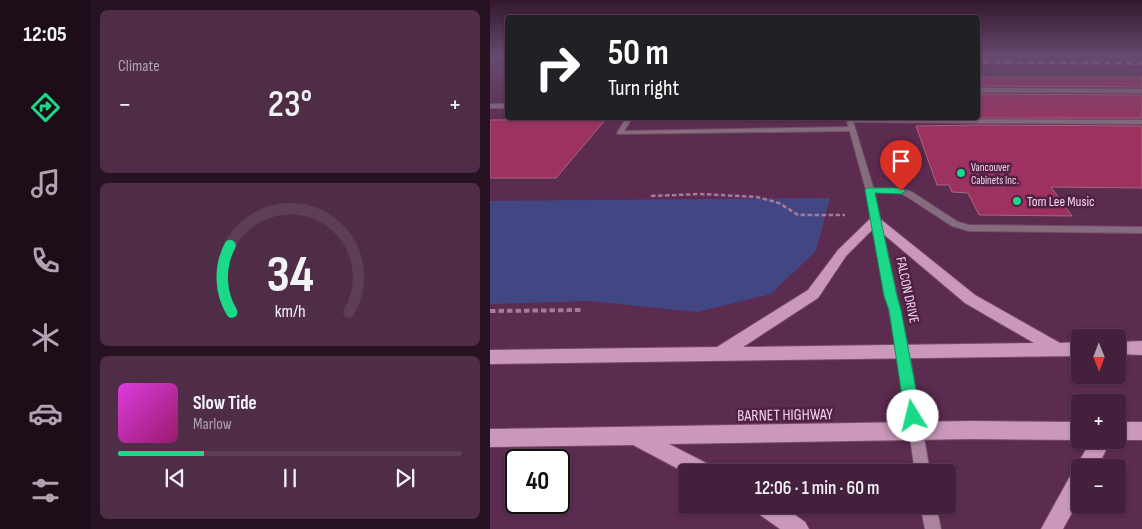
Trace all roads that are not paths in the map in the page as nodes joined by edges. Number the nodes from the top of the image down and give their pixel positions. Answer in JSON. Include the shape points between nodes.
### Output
{"nodes":[{"id":1,"x":980,"y":90,"type":"edge"},
{"id":2,"x":1142,"y":92,"type":"edge"},
{"id":3,"x":490,"y":106,"type":"edge"},
{"id":4,"x":505,"y":106,"type":"edge"},
{"id":5,"x":628,"y":120,"type":"edge"},
{"id":6,"x":850,"y":122,"type":"edge"},
{"id":7,"x":1142,"y":122,"type":"edge"},
{"id":8,"x":870,"y":190,"type":"junction"},
{"id":9,"x":874,"y":217,"type":"junction"},
{"id":10,"x":1142,"y":230,"type":"edge"},
{"id":11,"x":1126,"y":348,"type":"edge"},
{"id":12,"x":1142,"y":348,"type":"edge"},
{"id":13,"x":1058,"y":349,"type":"junction"},
{"id":14,"x":1071,"y":349,"type":"edge"},
{"id":15,"x":902,"y":351,"type":"junction"},
{"id":16,"x":719,"y":354,"type":"junction"},
{"id":17,"x":490,"y":356,"type":"edge"},
{"id":18,"x":1071,"y":431,"type":"edge"},
{"id":19,"x":1126,"y":431,"type":"edge"},
{"id":20,"x":1142,"y":431,"type":"edge"},
{"id":21,"x":916,"y":432,"type":"junction"},
{"id":22,"x":637,"y":436,"type":"junction"},
{"id":23,"x":490,"y":438,"type":"edge"},
{"id":24,"x":688,"y":464,"type":"edge"},
{"id":25,"x":922,"y":464,"type":"edge"},
{"id":26,"x":1071,"y":494,"type":"edge"},
{"id":27,"x":776,"y":514,"type":"edge"},
{"id":28,"x":930,"y":514,"type":"edge"},
{"id":29,"x":798,"y":529,"type":"edge"},
{"id":30,"x":933,"y":529,"type":"edge"},
{"id":31,"x":1052,"y":529,"type":"edge"}],
"edges":[{"from":1,"to":2,"type":"street"},
{"from":3,"to":4,"type":"street"},
{"from":5,"to":6,"type":"street","via":[[620,133]]},
{"from":6,"to":7,"type":"street"},
{"from":6,"to":8,"type":"street","name":"FALCON DRIVE"},
{"from":8,"to":9,"type":"street","name":"FALCON DRIVE"},
{"from":8,"to":10,"type":"street","via":[[901,191],[955,224],[969,228]]},
{"from":9,"to":13,"type":"main road","via":[[970,299]]},
{"from":9,"to":15,"type":"street","name":"FALCON DRIVE"},
{"from":9,"to":16,"type":"main road","via":[[812,294]]},
{"from":11,"to":12,"type":"main road"},
{"from":13,"to":14,"type":"main road"},
{"from":13,"to":15,"type":"main road"},
{"from":15,"to":16,"type":"main road"},
{"from":15,"to":21,"type":"street","name":"FALCON DRIVE"},
{"from":16,"to":17,"type":"main road"},
{"from":18,"to":21,"type":"main road","name":"BARNET HIGHWAY"},
{"from":19,"to":20,"type":"main road"},
{"from":21,"to":22,"type":"main road","name":"BARNET HIGHWAY"},
{"from":21,"to":25,"type":"street","name":"FALCON DRIVE"},
{"from":22,"to":23,"type":"main road","name":"BARNET HIGHWAY"},
{"from":22,"to":24,"type":"main road"},
{"from":26,"to":31,"type":"main road"},
{"from":27,"to":29,"type":"main road"},
{"from":28,"to":30,"type":"street"}]}
